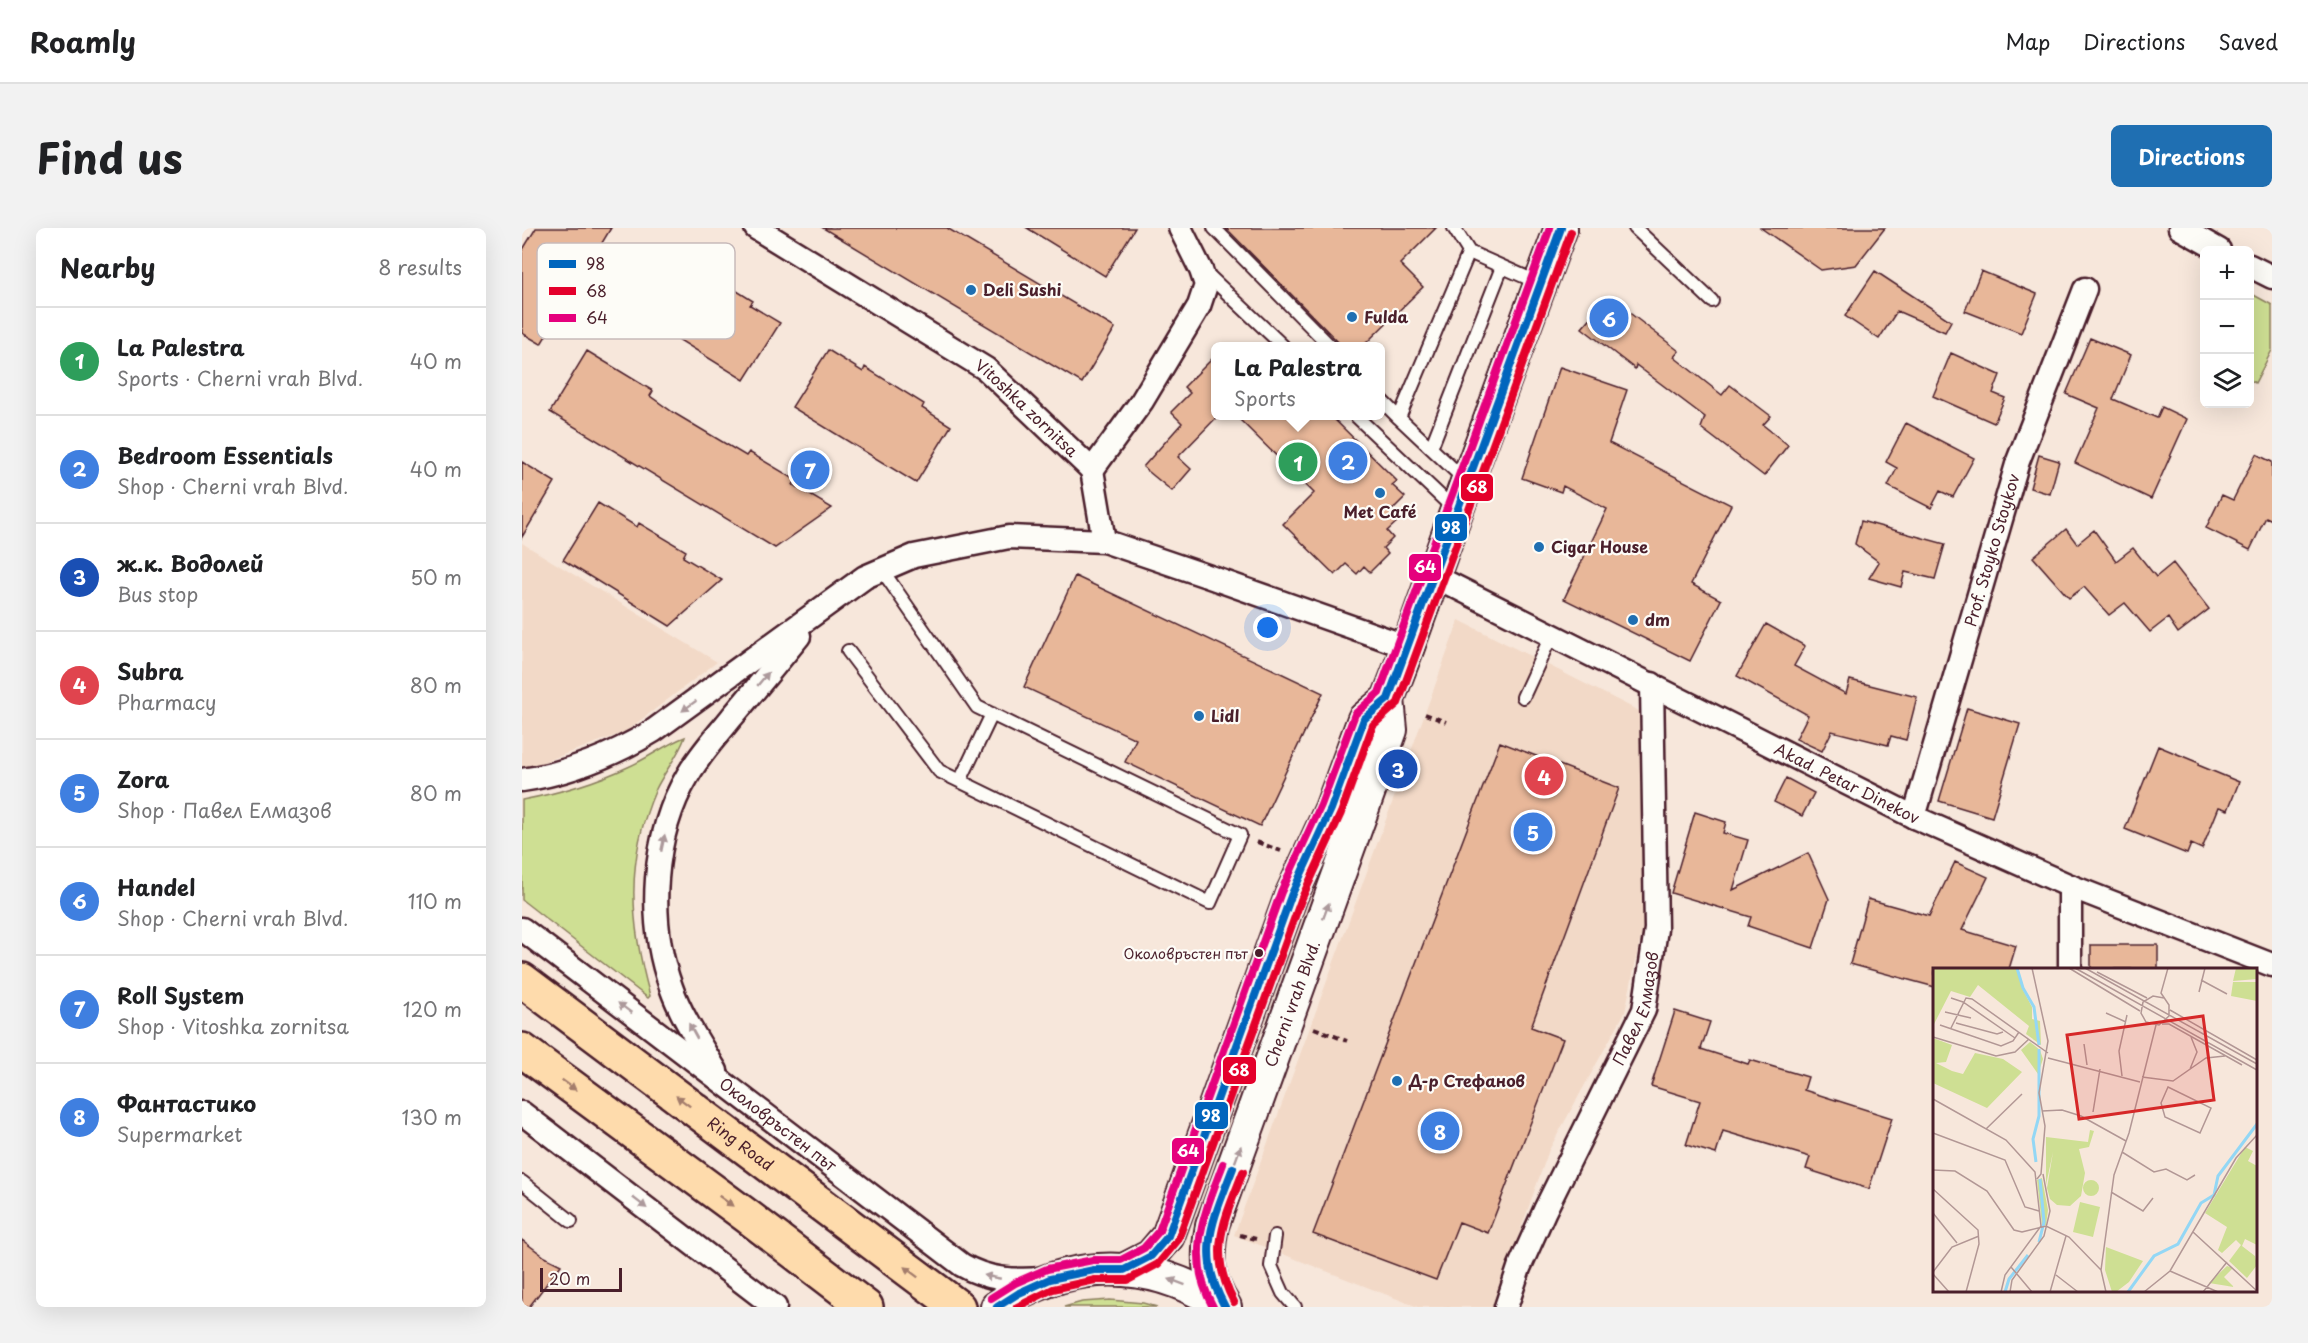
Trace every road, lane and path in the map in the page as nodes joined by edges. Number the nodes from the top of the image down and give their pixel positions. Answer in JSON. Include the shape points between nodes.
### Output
{"nodes":[{"id":1,"x":756,"y":228,"type":"edge"},
{"id":2,"x":1180,"y":228,"type":"edge"},
{"id":3,"x":1214,"y":228,"type":"edge"},
{"id":4,"x":1454,"y":228,"type":"edge"},
{"id":5,"x":1561,"y":228,"type":"edge"},
{"id":6,"x":1635,"y":228,"type":"edge"},
{"id":7,"x":2180,"y":228,"type":"edge"},
{"id":8,"x":2212,"y":246,"type":"edge"},
{"id":9,"x":1469,"y":252,"type":"junction"},
{"id":10,"x":1502,"y":267,"type":"junction"},
{"id":11,"x":1200,"y":268,"type":"junction"},
{"id":12,"x":2254,"y":268,"type":"edge"},
{"id":13,"x":2272,"y":277,"type":"edge"},
{"id":14,"x":1540,"y":284,"type":"junction"},
{"id":15,"x":2085,"y":289,"type":"dead end"},
{"id":16,"x":1712,"y":301,"type":"dead end"},
{"id":17,"x":1279,"y":342,"type":"edge"},
{"id":18,"x":1326,"y":342,"type":"edge"},
{"id":19,"x":1385,"y":404,"type":"edge"},
{"id":20,"x":1399,"y":418,"type":"junction"},
{"id":21,"x":1360,"y":420,"type":"edge"},
{"id":22,"x":1431,"y":448,"type":"junction"},
{"id":23,"x":1092,"y":470,"type":"junction"},
{"id":24,"x":1467,"y":482,"type":"junction"},
{"id":25,"x":1456,"y":511,"type":"junction"},
{"id":26,"x":1104,"y":542,"type":"junction"},
{"id":27,"x":882,"y":570,"type":"junction"},
{"id":28,"x":1434,"y":576,"type":"junction"},
{"id":29,"x":821,"y":610,"type":"junction"},
{"id":30,"x":1552,"y":634,"type":"junction"},
{"id":31,"x":1408,"y":647,"type":"junction"},
{"id":32,"x":848,"y":651,"type":"dead end"},
{"id":33,"x":1652,"y":684,"type":"junction"},
{"id":34,"x":1523,"y":697,"type":"dead end"},
{"id":35,"x":1388,"y":699,"type":"junction"},
{"id":36,"x":992,"y":714,"type":"junction"},
{"id":37,"x":1425,"y":714,"type":"dead end"},
{"id":38,"x":1446,"y":722,"type":"dead end"},
{"id":39,"x":522,"y":780,"type":"edge"},
{"id":40,"x":960,"y":781,"type":"junction"},
{"id":41,"x":1914,"y":817,"type":"junction"},
{"id":42,"x":1240,"y":835,"type":"junction"},
{"id":43,"x":1290,"y":855,"type":"dead end"},
{"id":44,"x":2070,"y":886,"type":"junction"},
{"id":45,"x":522,"y":929,"type":"edge"},
{"id":46,"x":2272,"y":964,"type":"edge"},
{"id":47,"x":2070,"y":968,"type":"edge"},
{"id":48,"x":522,"y":980,"type":"edge"},
{"id":49,"x":1314,"y":1028,"type":"dead end"},
{"id":50,"x":1347,"y":1041,"type":"dead end"},
{"id":51,"x":522,"y":1050,"type":"edge"},
{"id":52,"x":722,"y":1082,"type":"junction"},
{"id":53,"x":522,"y":1113,"type":"edge"},
{"id":54,"x":522,"y":1182,"type":"edge"},
{"id":55,"x":571,"y":1221,"type":"dead end"},
{"id":56,"x":1229,"y":1232,"type":"dead end"},
{"id":57,"x":1274,"y":1240,"type":"joint"},
{"id":58,"x":1124,"y":1270,"type":"junction"},
{"id":59,"x":1050,"y":1279,"type":"junction"},
{"id":60,"x":997,"y":1306,"type":"edge"},
{"id":61,"x":775,"y":1307,"type":"edge"},
{"id":62,"x":866,"y":1307,"type":"edge"},
{"id":63,"x":958,"y":1307,"type":"edge"},
{"id":64,"x":1225,"y":1307,"type":"edge"},
{"id":65,"x":1295,"y":1307,"type":"edge"},
{"id":66,"x":1506,"y":1307,"type":"edge"}],
"edges":[{"from":1,"to":23,"type":"street","name":"Vitoshka zornitsa","via":[[986,369]]},
{"from":2,"to":11,"type":"street"},
{"from":3,"to":18,"type":"lane"},
{"from":4,"to":9,"type":"lane"},
{"from":5,"to":14,"type":"main road","name":"Cherni vrah Blvd."},
{"from":6,"to":16,"type":"lane"},
{"from":7,"to":8,"type":"street"},
{"from":9,"to":10,"type":"lane"},
{"from":9,"to":20,"type":"lane"},
{"from":10,"to":14,"type":"lane"},
{"from":10,"to":22,"type":"lane"},
{"from":11,"to":17,"type":"lane"},
{"from":11,"to":23,"type":"street","name":"Vitoshka zornitsa","via":[[1206,285],[1199,306],[1142,401]]},
{"from":12,"to":13,"type":"street"},
{"from":14,"to":24,"type":"main road","name":"Cherni vrah Blvd."},
{"from":15,"to":41,"type":"street","name":"Prof. Stoyko Stoykov","via":[[2018,461]]},
{"from":19,"to":20,"type":"lane"},
{"from":20,"to":22,"type":"lane"},
{"from":21,"to":25,"type":"lane"},
{"from":22,"to":24,"type":"lane"},
{"from":23,"to":26,"type":"street"},
{"from":24,"to":25,"type":"main road","name":"Cherni vrah Blvd."},
{"from":25,"to":28,"type":"main road","name":"Cherni vrah Blvd."},
{"from":26,"to":27,"type":"street","via":[[1009,537],[914,556]]},
{"from":26,"to":31,"type":"street"},
{"from":27,"to":29,"type":"street","via":[[865,577]]},
{"from":27,"to":36,"type":"lane","via":[[977,707]]},
{"from":28,"to":30,"type":"street","name":"Akad. Petar Dinekov"},
{"from":28,"to":31,"type":"main road","name":"Cherni vrah Blvd."},
{"from":29,"to":39,"type":"street","one_way":true,"via":[[626,748],[578,767]]},
{"from":52,"to":29,"type":"street","one_way":true,"via":[[671,988],[661,955],[659,860],[667,824],[688,774]]},
{"from":30,"to":33,"type":"street","name":"Akad. Petar Dinekov"},
{"from":30,"to":34,"type":"lane"},
{"from":31,"to":35,"type":"main road","name":"Cherni vrah Blvd."},
{"from":32,"to":40,"type":"lane","via":[[939,771]]},
{"from":33,"to":41,"type":"street","name":"Akad. Petar Dinekov"},
{"from":33,"to":66,"type":"street","name":"Павел Елмазов","via":[[1656,928],[1644,1010],[1545,1210]]},
{"from":35,"to":58,"type":"main road","name":"Cherni vrah Blvd.","via":[[1364,719],[1331,809],[1291,896],[1168,1236],[1151,1256]]},
{"from":64,"to":35,"type":"main road","name":"Cherni vrah Blvd.","one_way":true,"via":[[1209,1273],[1212,1226],[1391,730]]},
{"from":36,"to":40,"type":"lane"},
{"from":36,"to":42,"type":"lane"},
{"from":37,"to":38,"type":"path"},
{"from":40,"to":42,"type":"lane","via":[[1210,903]]},
{"from":41,"to":44,"type":"street","name":"Akad. Petar Dinekov"},
{"from":42,"to":43,"type":"path"},
{"from":44,"to":46,"type":"street","name":"Akad. Petar Dinekov"},
{"from":44,"to":47,"type":"street"},
{"from":52,"to":45,"type":"street","name":"Околовръстен път","one_way":true},
{"from":63,"to":48,"type":"highway","name":"Ring Road","one_way":true},
{"from":49,"to":50,"type":"path"},
{"from":51,"to":62,"type":"highway","one_way":true},
{"from":59,"to":52,"type":"street","name":"Околовръстен път","one_way":true,"via":[[994,1278],[962,1265]]},
{"from":53,"to":61,"type":"street","one_way":true},
{"from":54,"to":55,"type":"lane"},
{"from":56,"to":57,"type":"path"},
{"from":57,"to":65,"type":"lane","via":[[1271,1266],[1283,1293]]},
{"from":58,"to":59,"type":"main road","via":[[1094,1270]]},
{"from":64,"to":58,"type":"main road","one_way":true,"via":[[1178,1282]]},
{"from":59,"to":60,"type":"main road"}]}
